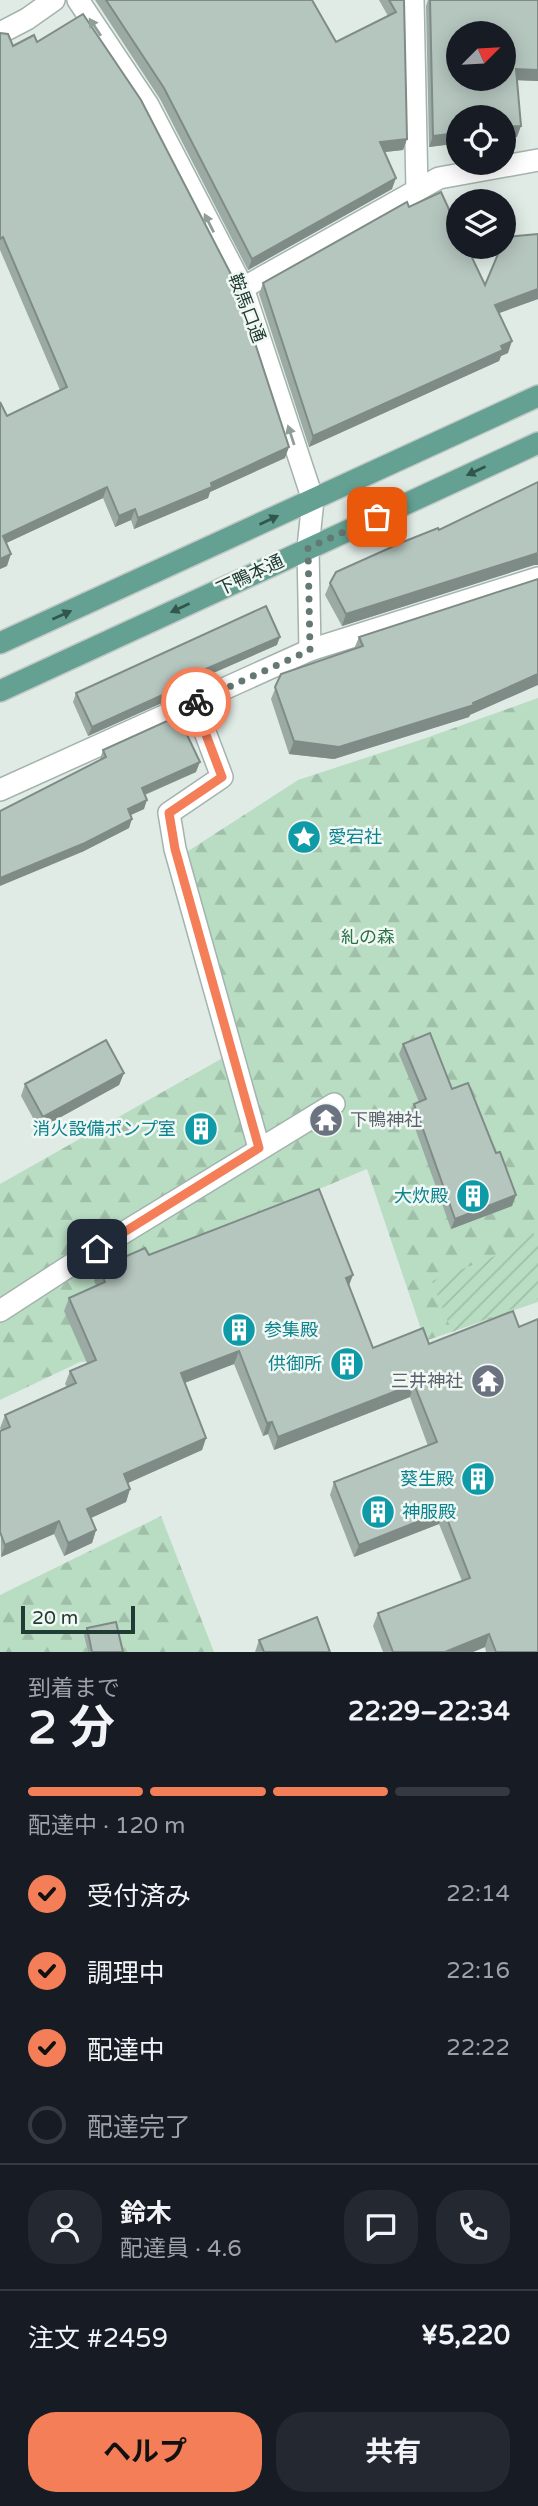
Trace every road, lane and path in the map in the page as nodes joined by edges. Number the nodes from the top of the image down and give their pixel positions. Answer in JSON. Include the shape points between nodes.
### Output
{"nodes":[{"id":1,"x":54,"y":0,"type":"edge"},
{"id":2,"x":78,"y":0,"type":"edge"},
{"id":3,"x":413,"y":0,"type":"edge"},
{"id":4,"x":23,"y":9,"type":"edge"},
{"id":5,"x":0,"y":33,"type":"edge"},
{"id":6,"x":538,"y":160,"type":"edge"},
{"id":7,"x":417,"y":190,"type":"junction"},
{"id":8,"x":243,"y":288,"type":"junction"},
{"id":9,"x":538,"y":396,"type":"edge"},
{"id":10,"x":538,"y":443,"type":"edge"},
{"id":11,"x":313,"y":499,"type":"junction"},
{"id":12,"x":308,"y":548,"type":"junction"},
{"id":13,"x":538,"y":578,"type":"edge"},
{"id":14,"x":0,"y":643,"type":"edge"},
{"id":15,"x":310,"y":650,"type":"junction"},
{"id":16,"x":0,"y":691,"type":"edge"},
{"id":17,"x":194,"y":703,"type":"junction"},
{"id":18,"x":0,"y":790,"type":"edge"},
{"id":19,"x":334,"y":1104,"type":"dead end"},
{"id":20,"x":259,"y":1148,"type":"junction"},
{"id":21,"x":0,"y":1311,"type":"edge"}],
"edges":[{"from":1,"to":4,"type":"street"},
{"from":8,"to":2,"type":"street","name":"鞍馬口通","one_way":true,"via":[[148,105]]},
{"from":3,"to":7,"type":"street"},
{"from":4,"to":5,"type":"street"},
{"from":6,"to":7,"type":"street","via":[[439,178]]},
{"from":7,"to":8,"type":"street"},
{"from":11,"to":8,"type":"street","name":"鞍馬口通","one_way":true},
{"from":9,"to":11,"type":"main road"},
{"from":10,"to":12,"type":"main road","name":"下鴨本通","one_way":true},
{"from":11,"to":12,"type":"street","name":"鞍馬口通"},
{"from":14,"to":11,"type":"main road","one_way":true},
{"from":12,"to":15,"type":"street","name":"鞍馬口通"},
{"from":12,"to":16,"type":"main road","name":"下鴨本通","one_way":true},
{"from":13,"to":15,"type":"street"},
{"from":15,"to":17,"type":"street"},
{"from":17,"to":18,"type":"street"},
{"from":17,"to":20,"type":"street","via":[[222,777],[169,813],[175,849]]},
{"from":19,"to":20,"type":"street"},
{"from":20,"to":21,"type":"street"}]}
